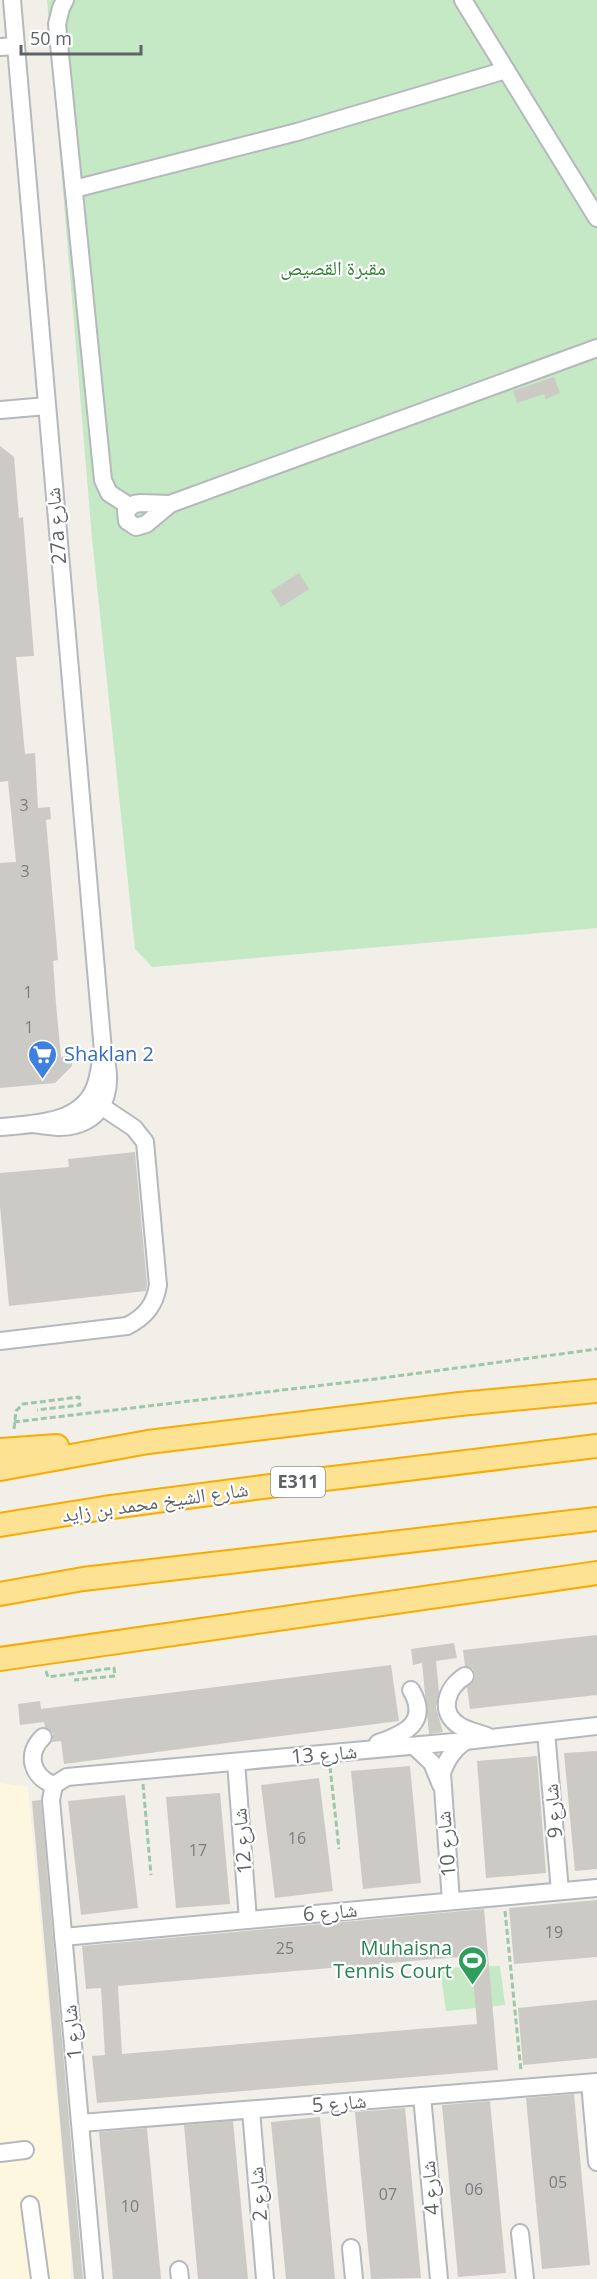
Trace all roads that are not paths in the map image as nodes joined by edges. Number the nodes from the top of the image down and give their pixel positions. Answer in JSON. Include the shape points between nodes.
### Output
{"nodes":[{"id":1,"x":12,"y":0,"type":"edge"},
{"id":2,"x":65,"y":0,"type":"edge"},
{"id":3,"x":463,"y":0,"type":"edge"},
{"id":4,"x":8,"y":46,"type":"edge"},
{"id":5,"x":506,"y":70,"type":"junction"},
{"id":6,"x":74,"y":189,"type":"junction"},
{"id":7,"x":597,"y":218,"type":"edge"},
{"id":8,"x":597,"y":348,"type":"edge"},
{"id":9,"x":47,"y":406,"type":"junction"},
{"id":10,"x":0,"y":410,"type":"edge"},
{"id":11,"x":170,"y":504,"type":"junction"},
{"id":12,"x":129,"y":507,"type":"junction"},
{"id":13,"x":103,"y":1051,"type":"junction"},
{"id":14,"x":101,"y":1106,"type":"junction"},
{"id":15,"x":33,"y":1124,"type":"junction"},
{"id":16,"x":0,"y":1127,"type":"edge"},
{"id":17,"x":0,"y":1341,"type":"edge"},
{"id":18,"x":597,"y":1391,"type":"edge"},
{"id":19,"x":148,"y":1442,"type":"junction"},
{"id":20,"x":597,"y":1446,"type":"edge"},
{"id":21,"x":7,"y":1450,"type":"edge"},
{"id":22,"x":0,"y":1468,"type":"edge"},
{"id":23,"x":597,"y":1519,"type":"edge"},
{"id":24,"x":0,"y":1525,"type":"edge"},
{"id":25,"x":597,"y":1573,"type":"edge"},
{"id":26,"x":0,"y":1594,"type":"edge"},
{"id":27,"x":0,"y":1659,"type":"edge"},
{"id":28,"x":465,"y":1676,"type":"dead end"},
{"id":29,"x":411,"y":1690,"type":"dead end"},
{"id":30,"x":597,"y":1726,"type":"edge"},
{"id":31,"x":546,"y":1732,"type":"junction"},
{"id":32,"x":43,"y":1737,"type":"dead end"},
{"id":33,"x":494,"y":1738,"type":"junction"},
{"id":34,"x":465,"y":1741,"type":"junction"},
{"id":35,"x":414,"y":1746,"type":"junction"},
{"id":36,"x":351,"y":1752,"type":"junction"},
{"id":37,"x":236,"y":1762,"type":"junction"},
{"id":38,"x":54,"y":1785,"type":"junction"},
{"id":39,"x":442,"y":1786,"type":"junction"},
{"id":40,"x":597,"y":1888,"type":"edge"},
{"id":41,"x":561,"y":1891,"type":"junction"},
{"id":42,"x":451,"y":1901,"type":"junction"},
{"id":43,"x":248,"y":1920,"type":"junction"},
{"id":44,"x":63,"y":1937,"type":"junction"},
{"id":45,"x":593,"y":2083,"type":"edge"},
{"id":46,"x":422,"y":2096,"type":"junction"},
{"id":47,"x":251,"y":2110,"type":"junction"},
{"id":48,"x":81,"y":2123,"type":"junction"},
{"id":49,"x":25,"y":2150,"type":"dead end"},
{"id":50,"x":0,"y":2153,"type":"edge"},
{"id":51,"x":597,"y":2162,"type":"edge"},
{"id":52,"x":30,"y":2205,"type":"dead end"},
{"id":53,"x":520,"y":2233,"type":"dead end"},
{"id":54,"x":351,"y":2248,"type":"dead end"},
{"id":55,"x":40,"y":2279,"type":"edge"},
{"id":56,"x":94,"y":2279,"type":"edge"},
{"id":57,"x":265,"y":2279,"type":"edge"},
{"id":58,"x":354,"y":2279,"type":"edge"},
{"id":59,"x":439,"y":2279,"type":"edge"},
{"id":60,"x":525,"y":2279,"type":"edge"}],
"edges":[{"from":1,"to":4,"type":"street","name":"27a شارع"},
{"from":2,"to":6,"type":"street","via":[[57,24]]},
{"from":3,"to":5,"type":"street"},
{"from":4,"to":9,"type":"street","name":"27a شارع"},
{"from":5,"to":6,"type":"street","via":[[297,132]]},
{"from":5,"to":7,"type":"street"},
{"from":6,"to":12,"type":"street","via":[[103,480],[109,493]]},
{"from":8,"to":11,"type":"street"},
{"from":9,"to":10,"type":"street"},
{"from":9,"to":13,"type":"street","name":"27a شارع"},
{"from":11,"to":12,"type":"street","via":[[141,503]]},
{"from":11,"to":12,"type":"street","via":[[136,527],[127,521]]},
{"from":13,"to":14,"type":"street","name":"27a شارع","via":[[109,1080]]},
{"from":13,"to":15,"type":"street","name":"27a شارع","via":[[96,1086],[87,1101],[71,1114]]},
{"from":14,"to":15,"type":"street","name":"27a شارع","via":[[90,1118],[75,1125]]},
{"from":14,"to":17,"type":"street","via":[[134,1128],[145,1142],[158,1285],[154,1302],[143,1316],[127,1326]]},
{"from":15,"to":16,"type":"street","name":"27a شارع"},
{"from":18,"to":19,"type":"highway"},
{"from":19,"to":21,"type":"highway"},
{"from":19,"to":22,"type":"highway"},
{"from":20,"to":24,"type":"highway","name":"شارع الشيخ محمد بن زايد","number":"E311","via":[[308,1480]]},
{"from":23,"to":26,"type":"highway","via":[[84,1579]]},
{"from":25,"to":27,"type":"highway"},
{"from":28,"to":33,"type":"street","via":[[450,1689],[447,1709],[459,1726]]},
{"from":29,"to":36,"type":"street","via":[[418,1709],[411,1728]]},
{"from":30,"to":31,"type":"street","name":"شارع 13"},
{"from":31,"to":33,"type":"street","name":"شارع 13"},
{"from":31,"to":41,"type":"street","name":"شارع 9"},
{"from":32,"to":38,"type":"street","via":[[34,1749],[33,1767],[38,1776]]},
{"from":33,"to":34,"type":"street","name":"شارع 13"},
{"from":34,"to":35,"type":"street","name":"شارع 13"},
{"from":34,"to":39,"type":"street","name":"شارع 10","via":[[447,1760]]},
{"from":35,"to":36,"type":"street","name":"شارع 13"},
{"from":35,"to":39,"type":"street","name":"شارع 10","via":[[432,1763]]},
{"from":36,"to":37,"type":"street","name":"شارع 13"},
{"from":37,"to":38,"type":"street","name":"شارع 13","via":[[67,1777]]},
{"from":37,"to":43,"type":"street","name":"شارع 12"},
{"from":38,"to":44,"type":"street","name":"شارع 1","via":[[51,1800]]},
{"from":39,"to":42,"type":"street","name":"شارع 10"},
{"from":40,"to":41,"type":"street","name":"شارع 6"},
{"from":41,"to":42,"type":"street","name":"شارع 6"},
{"from":42,"to":43,"type":"street","name":"شارع 6"},
{"from":43,"to":44,"type":"street","name":"شارع 6"},
{"from":44,"to":48,"type":"street","name":"شارع 1"},
{"from":45,"to":46,"type":"street","name":"شارع 5"},
{"from":45,"to":51,"type":"street"},
{"from":46,"to":47,"type":"street","name":"شارع 5"},
{"from":46,"to":59,"type":"street","name":"شارع 4"},
{"from":47,"to":48,"type":"street","name":"شارع 5"},
{"from":47,"to":57,"type":"street","name":"شارع 2"},
{"from":48,"to":56,"type":"street","name":"شارع 1"},
{"from":49,"to":50,"type":"street"},
{"from":52,"to":55,"type":"street"},
{"from":53,"to":60,"type":"street"},
{"from":54,"to":58,"type":"street"}]}
